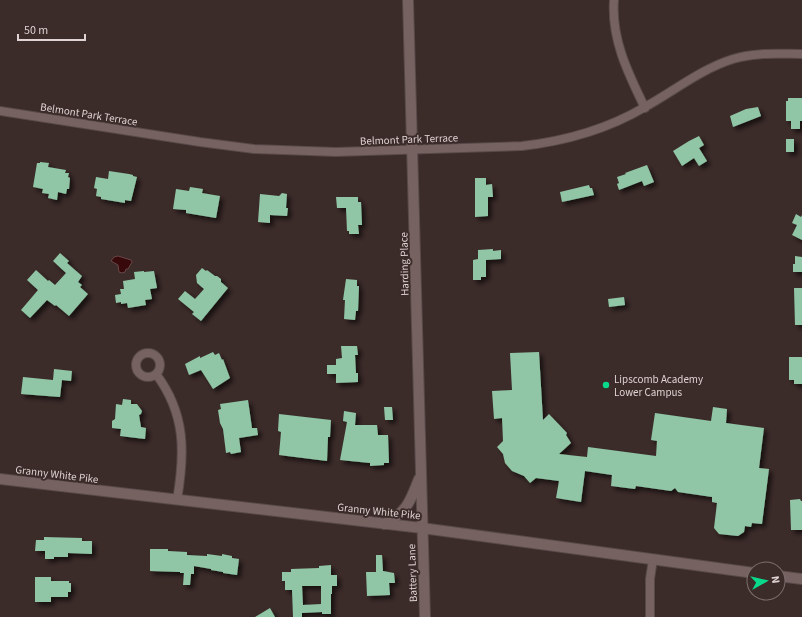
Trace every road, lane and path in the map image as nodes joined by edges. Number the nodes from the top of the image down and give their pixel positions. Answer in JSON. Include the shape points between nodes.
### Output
{"nodes":[{"id":1,"x":408,"y":0,"type":"edge"},
{"id":2,"x":614,"y":0,"type":"edge"},
{"id":3,"x":802,"y":54,"type":"edge"},
{"id":4,"x":645,"y":108,"type":"junction"},
{"id":5,"x":0,"y":111,"type":"edge"},
{"id":6,"x":412,"y":150,"type":"junction"},
{"id":7,"x":156,"y":374,"type":"dead end"},
{"id":8,"x":421,"y":473,"type":"junction"},
{"id":9,"x":0,"y":479,"type":"edge"},
{"id":10,"x":177,"y":500,"type":"junction"},
{"id":11,"x":384,"y":524,"type":"junction"},
{"id":12,"x":422,"y":528,"type":"junction"},
{"id":13,"x":653,"y":559,"type":"junction"},
{"id":14,"x":746,"y":572,"type":"edge"},
{"id":15,"x":786,"y":577,"type":"edge"},
{"id":16,"x":802,"y":579,"type":"edge"},
{"id":17,"x":425,"y":617,"type":"edge"},
{"id":18,"x":650,"y":617,"type":"edge"}],
"edges":[{"from":1,"to":6,"type":"main road","name":"Harding Place"},
{"from":2,"to":4,"type":"street","via":[[616,40]]},
{"from":3,"to":4,"type":"street","name":"Belmont Park Terrace","via":[[756,55],[724,62]]},
{"from":4,"to":6,"type":"street","name":"Belmont Park Terrace","via":[[600,129],[545,143]]},
{"from":5,"to":6,"type":"street","name":"Belmont Park Terrace","via":[[254,149],[336,152]]},
{"from":6,"to":8,"type":"main road","name":"Harding Place"},
{"from":7,"to":10,"type":"street","via":[[168,393],[180,428],[183,451]]},
{"from":8,"to":11,"type":"main road","via":[[404,510]]},
{"from":8,"to":12,"type":"main road","name":"Harding Place"},
{"from":9,"to":10,"type":"main road","name":"Granny White Pike"},
{"from":10,"to":11,"type":"main road","name":"Granny White Pike"},
{"from":11,"to":12,"type":"main road","name":"Granny White Pike"},
{"from":12,"to":13,"type":"main road","name":"Granny White Pike"},
{"from":12,"to":17,"type":"main road","name":"Battery Lane"},
{"from":13,"to":14,"type":"main road","name":"Granny White Pike"},
{"from":13,"to":18,"type":"street"},
{"from":15,"to":16,"type":"main road"}]}
